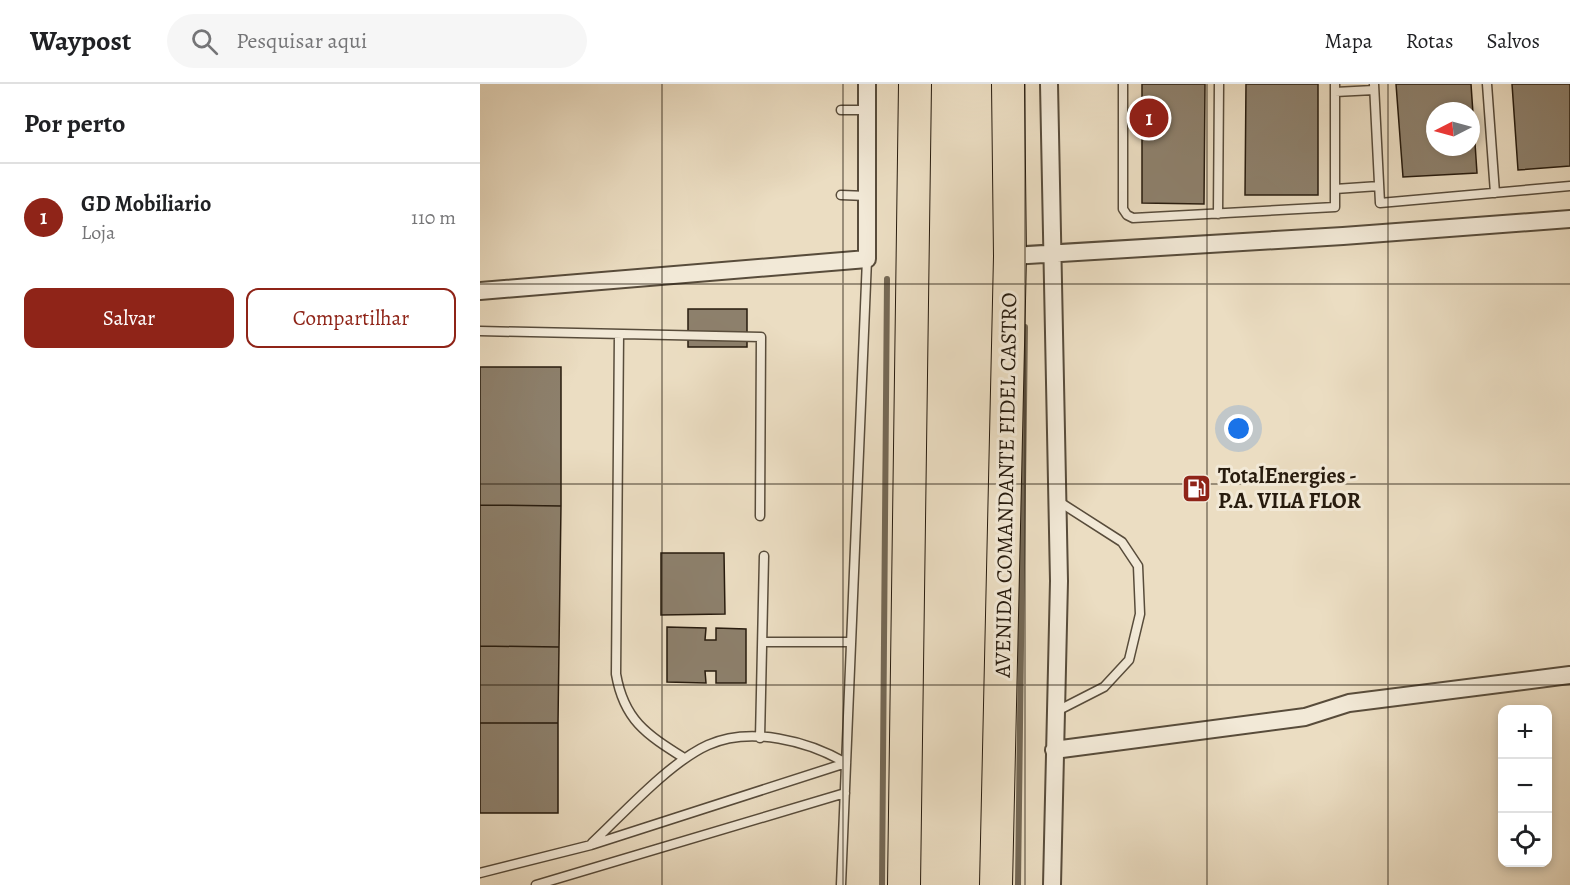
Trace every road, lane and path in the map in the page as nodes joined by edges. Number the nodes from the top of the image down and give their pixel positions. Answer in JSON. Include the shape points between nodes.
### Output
{"nodes":[{"id":1,"x":867,"y":84,"type":"edge"},
{"id":2,"x":915,"y":84,"type":"edge"},
{"id":3,"x":1008,"y":84,"type":"edge"},
{"id":4,"x":1049,"y":84,"type":"edge"},
{"id":5,"x":1123,"y":84,"type":"edge"},
{"id":6,"x":1219,"y":84,"type":"edge"},
{"id":7,"x":1487,"y":84,"type":"edge"},
{"id":8,"x":1374,"y":87,"type":"edge"},
{"id":9,"x":1335,"y":88,"type":"edge"},
{"id":10,"x":841,"y":110,"type":"dead end"},
{"id":11,"x":867,"y":110,"type":"junction"},
{"id":12,"x":1379,"y":186,"type":"junction"},
{"id":13,"x":1570,"y":186,"type":"edge"},
{"id":14,"x":1335,"y":189,"type":"junction"},
{"id":15,"x":1495,"y":193,"type":"junction"},
{"id":16,"x":842,"y":195,"type":"dead end"},
{"id":17,"x":867,"y":196,"type":"junction"},
{"id":18,"x":1218,"y":214,"type":"junction"},
{"id":19,"x":1570,"y":219,"type":"edge"},
{"id":20,"x":1053,"y":253,"type":"junction"},
{"id":21,"x":1010,"y":256,"type":"junction"},
{"id":22,"x":867,"y":259,"type":"junction"},
{"id":23,"x":480,"y":291,"type":"edge"},
{"id":24,"x":480,"y":331,"type":"edge"},
{"id":25,"x":619,"y":334,"type":"junction"},
{"id":26,"x":1058,"y":501,"type":"junction"},
{"id":27,"x":760,"y":516,"type":"dead end"},
{"id":28,"x":764,"y":556,"type":"dead end"},
{"id":29,"x":763,"y":642,"type":"junction"},
{"id":30,"x":851,"y":642,"type":"junction"},
{"id":31,"x":1570,"y":675,"type":"edge"},
{"id":32,"x":1057,"y":711,"type":"junction"},
{"id":33,"x":760,"y":738,"type":"junction"},
{"id":34,"x":1054,"y":750,"type":"junction"},
{"id":35,"x":684,"y":758,"type":"junction"},
{"id":36,"x":846,"y":763,"type":"junction"},
{"id":37,"x":845,"y":793,"type":"junction"},
{"id":38,"x":591,"y":845,"type":"junction"},
{"id":39,"x":480,"y":873,"type":"edge"},
{"id":40,"x":536,"y":885,"type":"edge"},
{"id":41,"x":842,"y":885,"type":"edge"},
{"id":42,"x":904,"y":885,"type":"edge"},
{"id":43,"x":996,"y":885,"type":"edge"},
{"id":44,"x":1052,"y":885,"type":"edge"}],
"edges":[{"from":1,"to":11,"type":"street"},
{"from":2,"to":42,"type":"highway"},
{"from":3,"to":21,"type":"highway","name":"AVENIDA COMANDANTE FIDEL CASTRO"},
{"from":4,"to":20,"type":"street"},
{"from":5,"to":18,"type":"lane","via":[[1123,209],[1127,215],[1133,218]]},
{"from":6,"to":18,"type":"lane"},
{"from":7,"to":15,"type":"lane"},
{"from":8,"to":9,"type":"lane"},
{"from":8,"to":12,"type":"lane"},
{"from":9,"to":14,"type":"lane"},
{"from":10,"to":11,"type":"lane"},
{"from":11,"to":17,"type":"street"},
{"from":12,"to":14,"type":"lane"},
{"from":12,"to":15,"type":"lane","via":[[1380,203]]},
{"from":13,"to":15,"type":"lane"},
{"from":14,"to":18,"type":"lane","via":[[1335,207]]},
{"from":16,"to":17,"type":"lane"},
{"from":17,"to":22,"type":"street"},
{"from":19,"to":20,"type":"street"},
{"from":20,"to":21,"type":"street"},
{"from":20,"to":26,"type":"street"},
{"from":21,"to":43,"type":"highway","name":"AVENIDA COMANDANTE FIDEL CASTRO"},
{"from":22,"to":23,"type":"street"},
{"from":22,"to":30,"type":"lane"},
{"from":24,"to":25,"type":"lane"},
{"from":25,"to":27,"type":"lane","via":[[761,337]]},
{"from":25,"to":35,"type":"lane","via":[[616,674],[620,699],[633,720]]},
{"from":26,"to":32,"type":"street"},
{"from":26,"to":32,"type":"lane","via":[[1122,542],[1138,566],[1140,614],[1130,660],[1104,687]]},
{"from":28,"to":29,"type":"lane"},
{"from":29,"to":30,"type":"lane"},
{"from":29,"to":33,"type":"lane"},
{"from":30,"to":36,"type":"lane"},
{"from":31,"to":34,"type":"street","via":[[1349,703],[1305,717]]},
{"from":32,"to":34,"type":"street"},
{"from":33,"to":35,"type":"lane","via":[[710,744]]},
{"from":33,"to":36,"type":"lane","via":[[803,742]]},
{"from":34,"to":44,"type":"street"},
{"from":35,"to":38,"type":"lane"},
{"from":36,"to":37,"type":"lane"},
{"from":36,"to":38,"type":"lane"},
{"from":37,"to":40,"type":"lane"},
{"from":37,"to":41,"type":"lane"},
{"from":38,"to":39,"type":"lane"}]}
